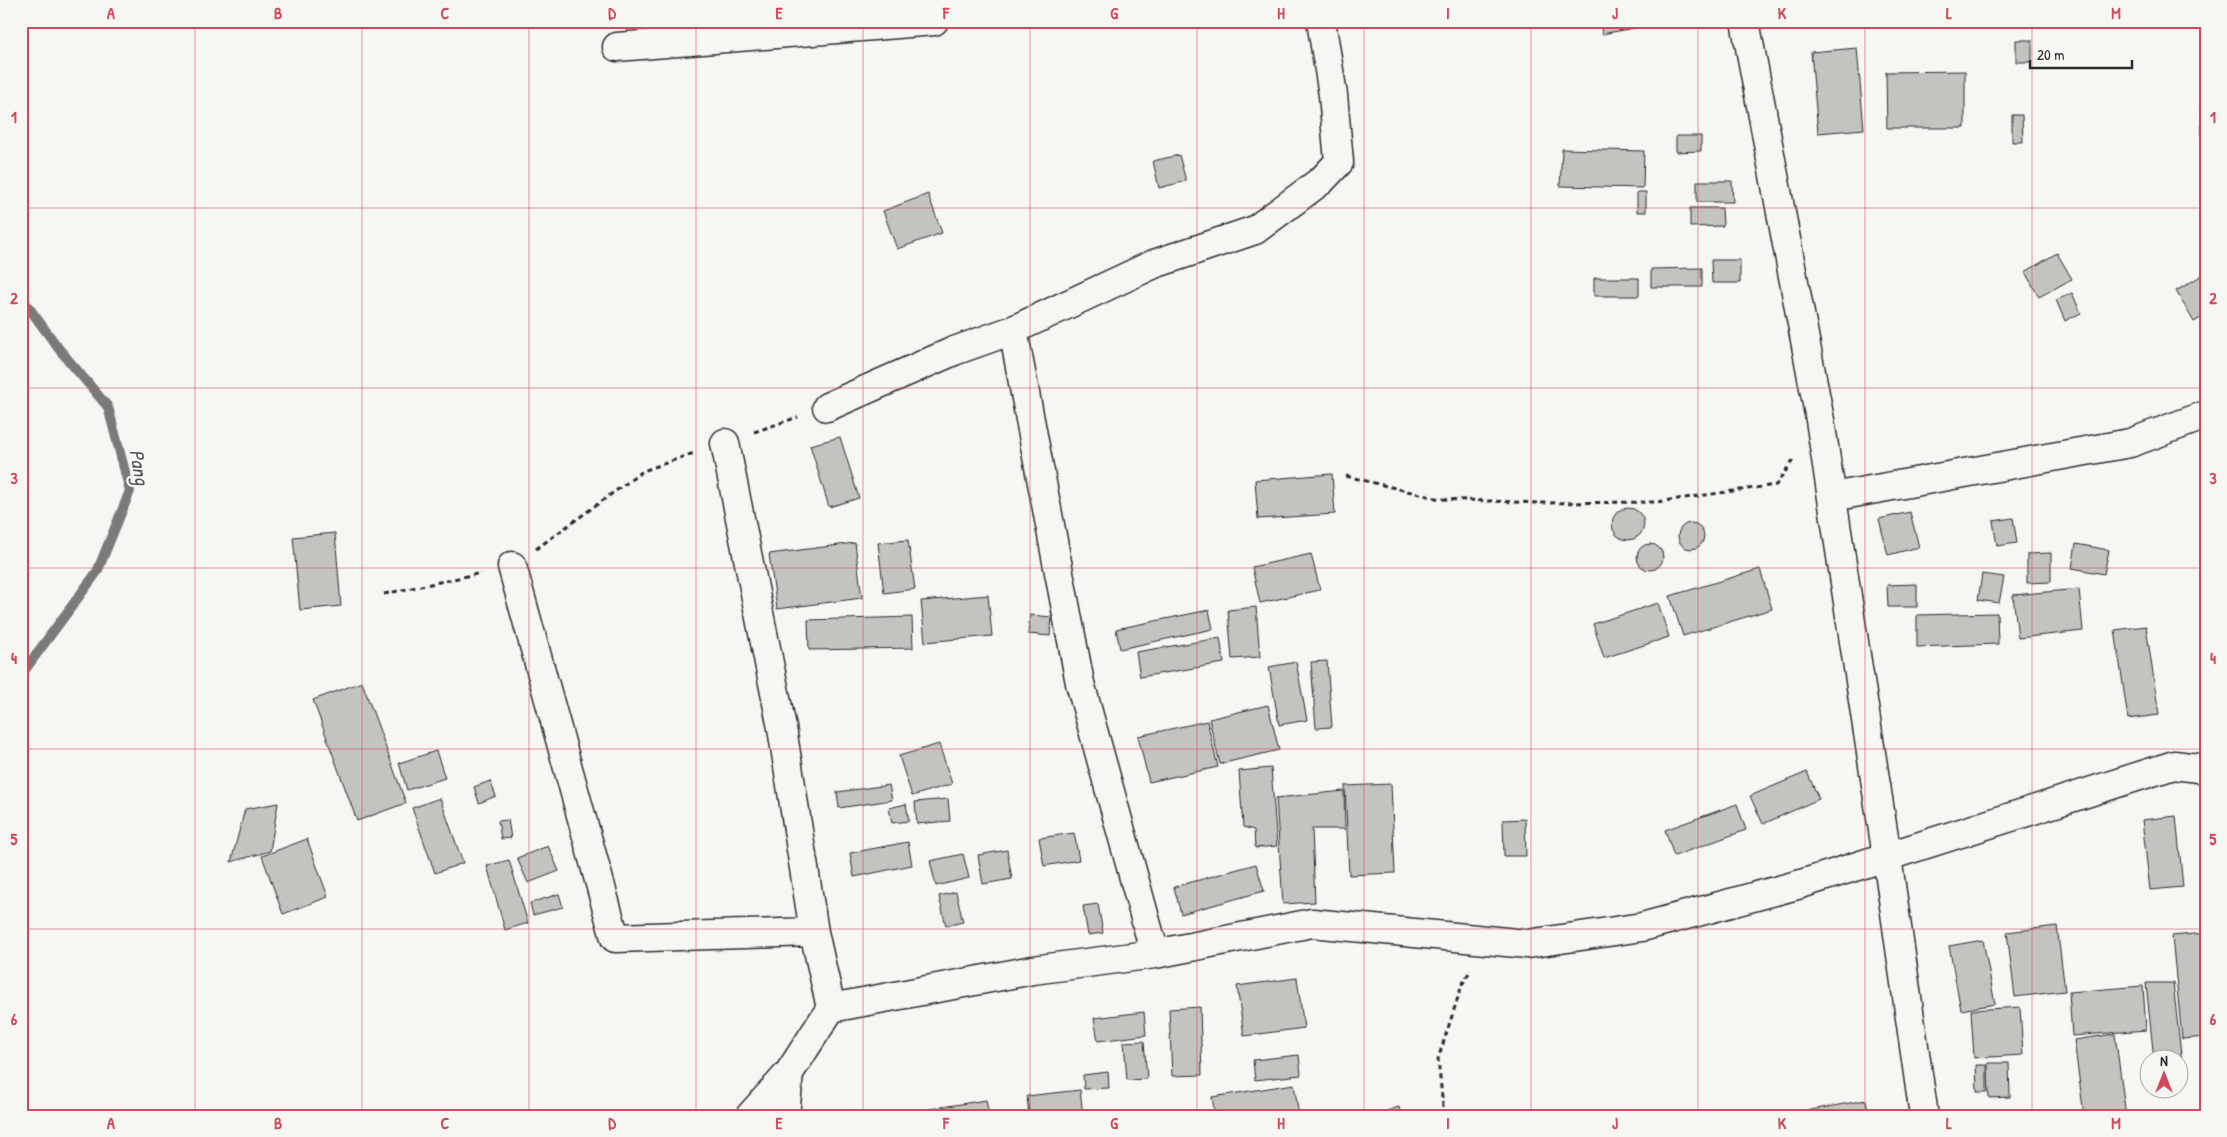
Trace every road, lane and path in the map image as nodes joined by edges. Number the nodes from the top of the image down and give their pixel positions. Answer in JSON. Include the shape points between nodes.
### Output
{"nodes":[{"id":1,"x":934,"y":21,"type":"edge"},
{"id":2,"x":1321,"y":21,"type":"edge"},
{"id":3,"x":1750,"y":22,"type":"edge"},
{"id":4,"x":616,"y":47,"type":"dead end"},
{"id":5,"x":1013,"y":330,"type":"junction"},
{"id":6,"x":827,"y":407,"type":"joint"},
{"id":7,"x":2206,"y":415,"type":"edge"},
{"id":8,"x":1820,"y":420,"type":"junction"},
{"id":9,"x":725,"y":442,"type":"junction"},
{"id":10,"x":1346,"y":476,"type":"dead end"},
{"id":11,"x":1832,"y":497,"type":"junction"},
{"id":12,"x":512,"y":566,"type":"junction"},
{"id":13,"x":384,"y":594,"type":"dead end"},
{"id":14,"x":2206,"y":769,"type":"edge"},
{"id":15,"x":1887,"y":857,"type":"junction"},
{"id":16,"x":814,"y":932,"type":"junction"},
{"id":17,"x":1486,"y":940,"type":"junction"},
{"id":18,"x":1155,"y":954,"type":"junction"},
{"id":19,"x":830,"y":1008,"type":"junction"},
{"id":20,"x":789,"y":1073,"type":"junction"},
{"id":21,"x":750,"y":1116,"type":"edge"},
{"id":22,"x":785,"y":1116,"type":"edge"},
{"id":23,"x":1444,"y":1116,"type":"edge"},
{"id":24,"x":1924,"y":1116,"type":"edge"}],
"edges":[{"from":1,"to":4,"type":"street"},
{"from":2,"to":5,"type":"street","via":[[1333,95],[1339,162],[1322,180],[1255,230],[1154,264]]},
{"from":3,"to":8,"type":"street"},
{"from":5,"to":6,"type":"street","via":[[954,351]]},
{"from":5,"to":18,"type":"street","via":[[1080,683]]},
{"from":6,"to":9,"type":"path"},
{"from":7,"to":11,"type":"street","via":[[2130,443]]},
{"from":8,"to":10,"type":"path","via":[[1776,485],[1656,502],[1540,503],[1440,499]]},
{"from":8,"to":11,"type":"street"},
{"from":9,"to":12,"type":"path","via":[[643,471]]},
{"from":9,"to":16,"type":"street","via":[[782,728]]},
{"from":11,"to":15,"type":"street"},
{"from":12,"to":13,"type":"path"},
{"from":12,"to":16,"type":"street","via":[[615,938]]},
{"from":14,"to":15,"type":"street","via":[[2174,765]]},
{"from":15,"to":17,"type":"street","via":[[1642,927],[1527,944]]},
{"from":15,"to":24,"type":"street"},
{"from":16,"to":19,"type":"street"},
{"from":17,"to":18,"type":"street","via":[[1312,923]]},
{"from":17,"to":23,"type":"path","via":[[1462,985],[1438,1059]]},
{"from":18,"to":19,"type":"street","via":[[1033,970]]},
{"from":19,"to":20,"type":"street"},
{"from":20,"to":21,"type":"street"},
{"from":20,"to":22,"type":"street"}]}
